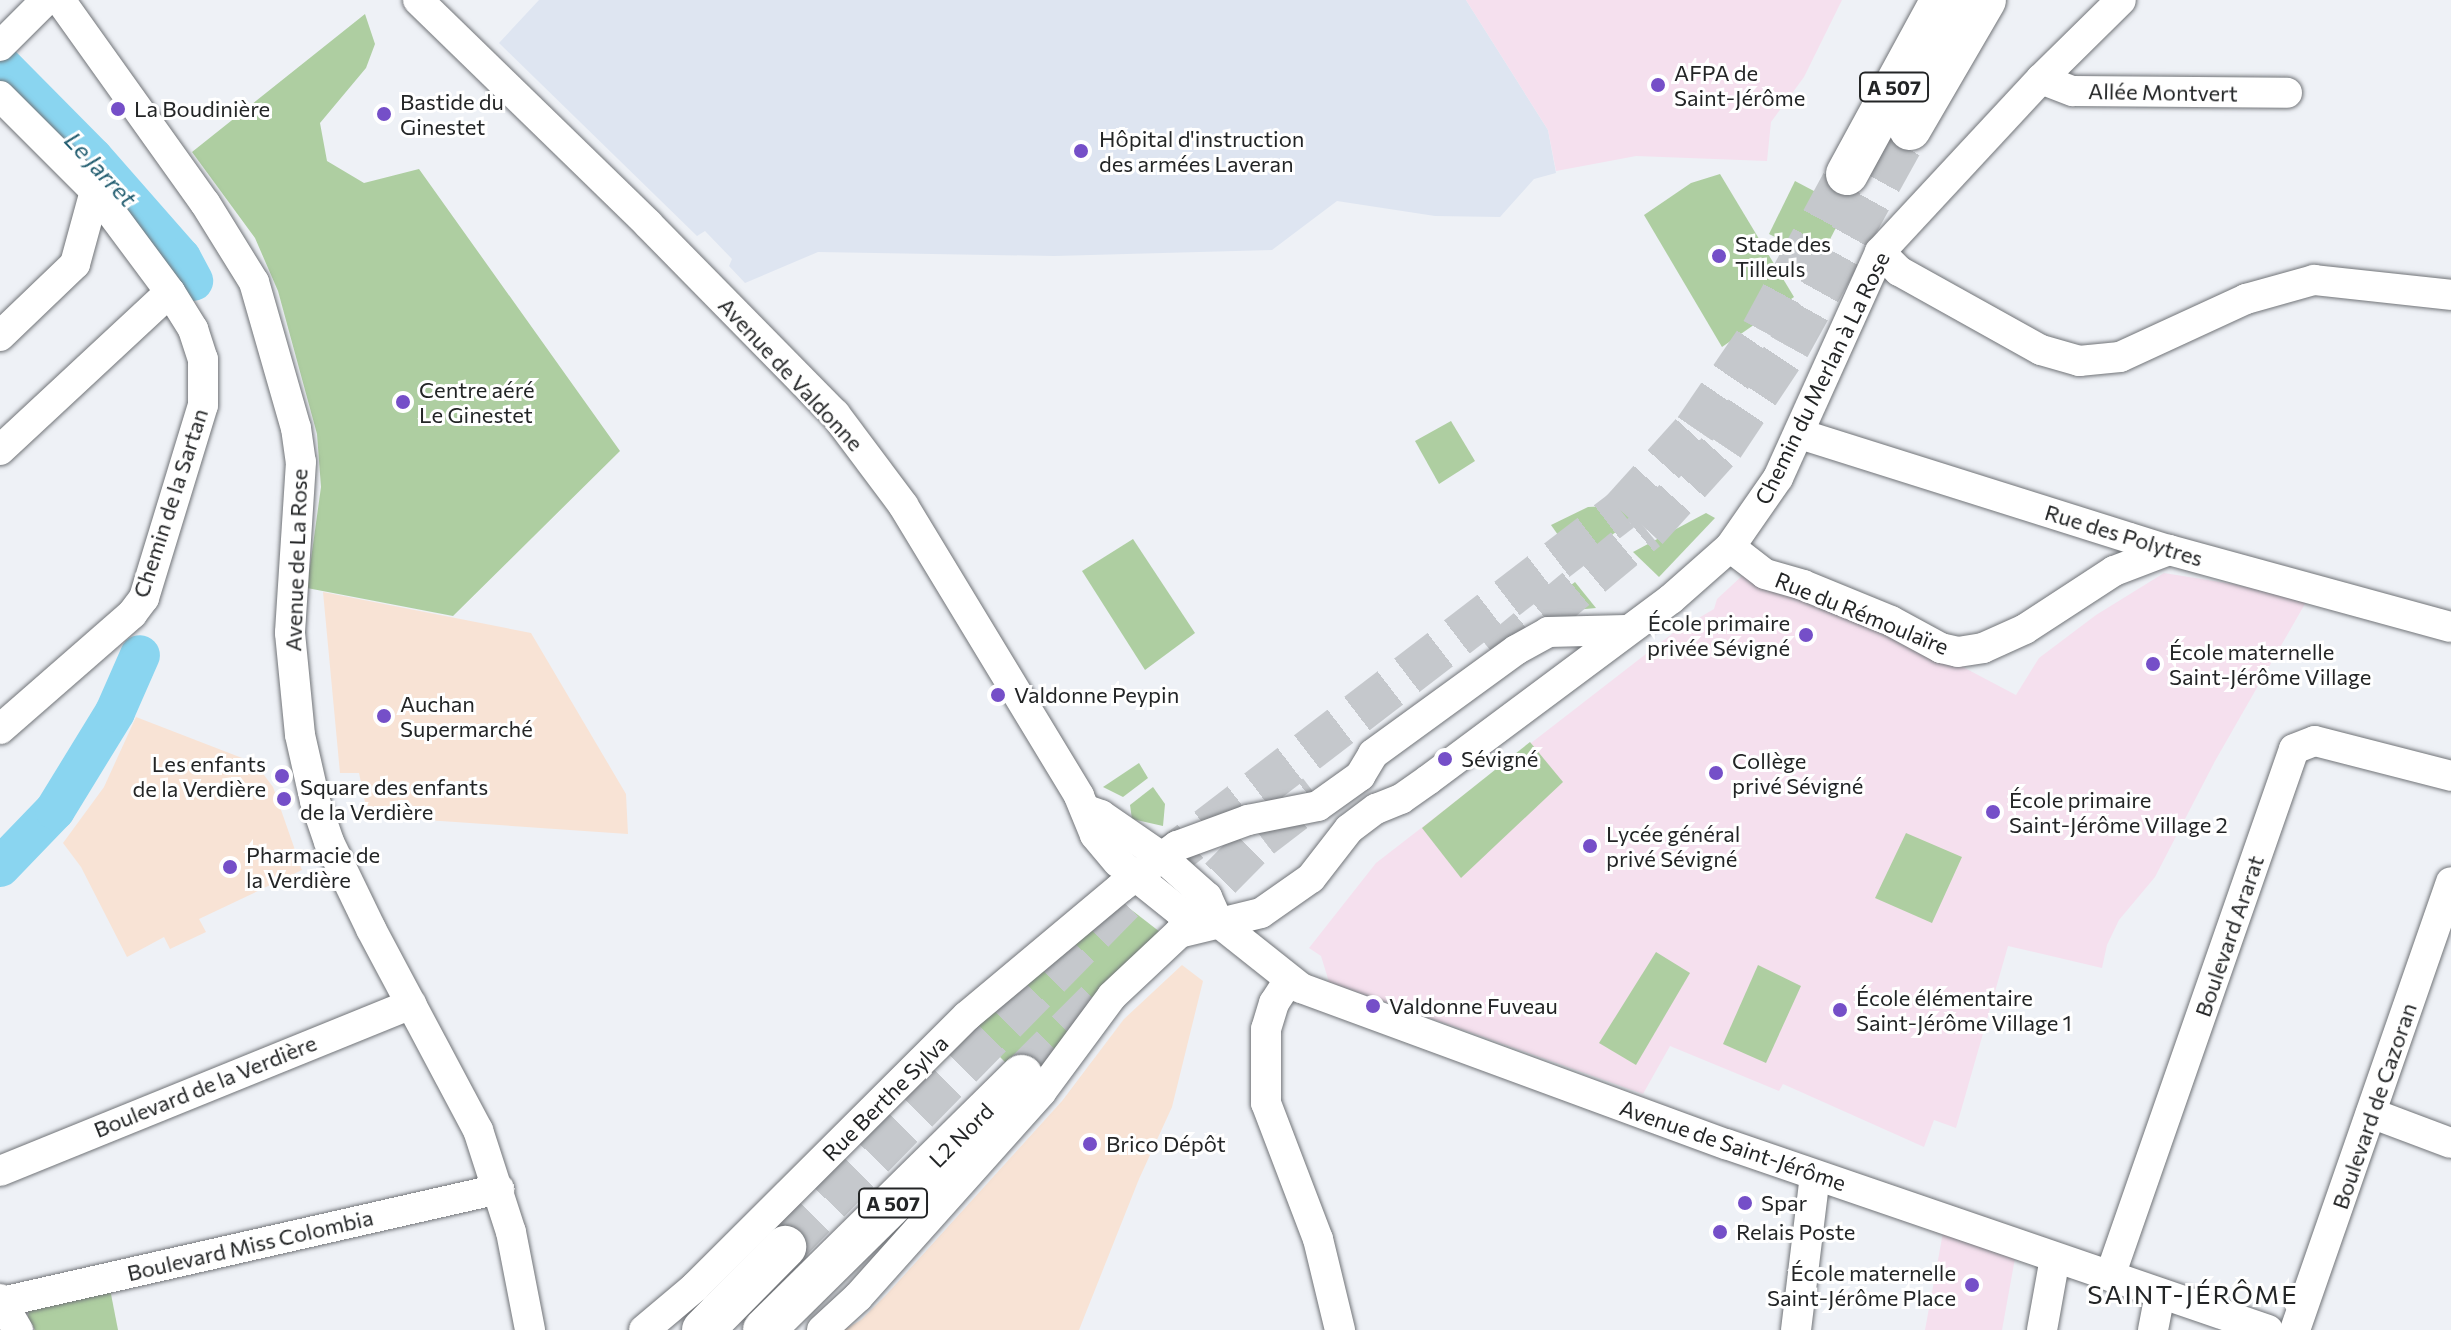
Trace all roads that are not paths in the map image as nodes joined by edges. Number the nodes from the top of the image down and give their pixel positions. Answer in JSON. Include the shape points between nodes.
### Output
{"nodes":[{"id":1,"x":46,"y":0,"type":"edge"},
{"id":2,"x":60,"y":0,"type":"edge"},
{"id":3,"x":418,"y":0,"type":"edge"},
{"id":4,"x":1942,"y":0,"type":"edge"},
{"id":5,"x":1985,"y":0,"type":"edge"},
{"id":6,"x":2091,"y":0,"type":"edge"},
{"id":7,"x":2121,"y":0,"type":"edge"},
{"id":8,"x":10,"y":36,"type":"edge"},
{"id":9,"x":2041,"y":79,"type":"junction"},
{"id":10,"x":2287,"y":93,"type":"dead end"},
{"id":11,"x":0,"y":96,"type":"edge"},
{"id":12,"x":1910,"y":129,"type":"tunnel mouth"},
{"id":13,"x":1847,"y":174,"type":"tunnel mouth"},
{"id":14,"x":95,"y":191,"type":"junction"},
{"id":15,"x":1880,"y":252,"type":"junction"},
{"id":16,"x":170,"y":292,"type":"junction"},
{"id":17,"x":2451,"y":295,"type":"edge"},
{"id":18,"x":0,"y":336,"type":"edge"},
{"id":19,"x":1800,"y":434,"type":"junction"},
{"id":20,"x":0,"y":450,"type":"edge"},
{"id":21,"x":1730,"y":547,"type":"junction"},
{"id":22,"x":2169,"y":550,"type":"junction"},
{"id":23,"x":2451,"y":627,"type":"edge"},
{"id":24,"x":1626,"y":630,"type":"junction"},
{"id":25,"x":0,"y":729,"type":"edge"},
{"id":26,"x":2451,"y":776,"type":"edge"},
{"id":27,"x":1087,"y":810,"type":"junction"},
{"id":28,"x":1163,"y":858,"type":"junction"},
{"id":29,"x":1135,"y":876,"type":"junction"},
{"id":30,"x":2451,"y":882,"type":"edge"},
{"id":31,"x":1218,"y":922,"type":"junction"},
{"id":32,"x":1289,"y":980,"type":"junction"},
{"id":33,"x":411,"y":1004,"type":"junction"},
{"id":34,"x":2371,"y":1113,"type":"junction"},
{"id":35,"x":2451,"y":1143,"type":"edge"},
{"id":36,"x":0,"y":1171,"type":"edge"},
{"id":37,"x":1815,"y":1175,"type":"junction"},
{"id":38,"x":499,"y":1189,"type":"junction"},
{"id":39,"x":785,"y":1247,"type":"tunnel mouth"},
{"id":40,"x":2055,"y":1258,"type":"junction"},
{"id":41,"x":2110,"y":1276,"type":"junction"},
{"id":42,"x":2160,"y":1294,"type":"junction"},
{"id":43,"x":1,"y":1301,"type":"edge"},
{"id":44,"x":18,"y":1330,"type":"edge"},
{"id":45,"x":530,"y":1330,"type":"edge"},
{"id":46,"x":644,"y":1330,"type":"edge"},
{"id":47,"x":703,"y":1330,"type":"edge"},
{"id":48,"x":764,"y":1330,"type":"edge"},
{"id":49,"x":801,"y":1330,"type":"edge"},
{"id":50,"x":822,"y":1330,"type":"edge"},
{"id":51,"x":1340,"y":1330,"type":"edge"},
{"id":52,"x":1796,"y":1330,"type":"edge"},
{"id":53,"x":2042,"y":1330,"type":"edge"},
{"id":54,"x":2153,"y":1330,"type":"edge"},
{"id":55,"x":2268,"y":1330,"type":"edge"},
{"id":56,"x":2295,"y":1330,"type":"edge"}],
"edges":[{"from":1,"to":8,"type":"street"},
{"from":2,"to":33,"type":"street","name":"Avenue de La Rose","via":[[205,203],[254,282],[301,462],[290,633],[300,735],[329,842]]},
{"from":3,"to":27,"type":"street","name":"Avenue de Valdonne","via":[[835,414],[903,505]]},
{"from":4,"to":13,"type":"highway","number":"A 507"},
{"from":5,"to":12,"type":"highway","number":"A 507"},
{"from":6,"to":9,"type":"street","name":"Chemin du Merlan à La Rose"},
{"from":7,"to":9,"type":"street","name":"Chemin du Merlan à La Rose"},
{"from":9,"to":10,"type":"street","name":"Allée Montvert","via":[[2073,91]]},
{"from":9,"to":15,"type":"street","name":"Chemin du Merlan à La Rose"},
{"from":11,"to":14,"type":"street","name":"Chemin de la Sartan"},
{"from":14,"to":16,"type":"street","name":"Chemin de la Sartan"},
{"from":14,"to":18,"type":"street","via":[[75,264]]},
{"from":15,"to":17,"type":"street","via":[[1899,271],[2041,350],[2079,361],[2120,357],[2246,299],[2314,280]]},
{"from":15,"to":19,"type":"street","name":"Chemin du Merlan à La Rose"},
{"from":16,"to":20,"type":"street"},
{"from":16,"to":25,"type":"street","name":"Chemin de la Sartan","via":[[193,329],[203,359],[203,405],[144,598]]},
{"from":19,"to":21,"type":"street","name":"Chemin du Merlan à La Rose","via":[[1763,504]]},
{"from":19,"to":22,"type":"street","name":"Rue des Polytres"},
{"from":21,"to":22,"type":"street","name":"Rue du Rémoulaïre","via":[[1765,574],[1803,585],[1958,652],[1983,648],[2025,629],[2114,571]]},
{"from":21,"to":24,"type":"street","name":"Chemin du Merlan à La Rose"},
{"from":22,"to":23,"type":"street","name":"Rue des Polytres"},
{"from":24,"to":28,"type":"street","via":[[1548,632],[1373,754],[1360,776],[1318,806],[1248,820],[1177,846]]},
{"from":24,"to":31,"type":"street","name":"Chemin du Merlan à La Rose","via":[[1428,780],[1349,829],[1311,878],[1261,913]]},
{"from":26,"to":41,"type":"street","name":"Boulevard Ararat","via":[[2315,741],[2294,749]]},
{"from":27,"to":28,"type":"street","name":"Avenue de Valdonne"},
{"from":27,"to":29,"type":"street","name":"Avenue de Valdonne","via":[[1095,835]]},
{"from":28,"to":29,"type":"street"},
{"from":28,"to":31,"type":"street","name":"Avenue de Valdonne","via":[[1207,897]]},
{"from":29,"to":31,"type":"street","name":"Avenue de Valdonne","via":[[1179,911]]},
{"from":29,"to":46,"type":"street","name":"Rue Berthe Sylva","via":[[967,1016],[695,1287]]},
{"from":30,"to":34,"type":"street","name":"Boulevard de Cazoran"},
{"from":31,"to":32,"type":"street","name":"Avenue de Saint-Jérôme"},
{"from":31,"to":50,"type":"street","via":[[1179,933],[1112,996],[1041,1092],[858,1297]]},
{"from":32,"to":37,"type":"street","name":"Avenue de Saint-Jérôme"},
{"from":32,"to":51,"type":"street","via":[[1266,1029],[1266,1103],[1318,1239]]},
{"from":33,"to":36,"type":"street","name":"Boulevard de la Verdière"},
{"from":33,"to":38,"type":"street","name":"Avenue de La Rose","via":[[478,1130]]},
{"from":34,"to":35,"type":"street"},
{"from":34,"to":56,"type":"street","name":"Boulevard de Cazoran"},
{"from":37,"to":40,"type":"street","name":"Avenue de Saint-Jérôme"},
{"from":37,"to":52,"type":"street"},
{"from":38,"to":43,"type":"street","name":"Boulevard Miss Colombia"},
{"from":38,"to":45,"type":"street","name":"Avenue de La Rose"},
{"from":39,"to":47,"type":"highway"},
{"from":40,"to":41,"type":"street","name":"Avenue de Saint-Jérôme"},
{"from":40,"to":53,"type":"street"},
{"from":41,"to":42,"type":"street","name":"Avenue de Saint-Jérôme"},
{"from":42,"to":54,"type":"street"},
{"from":42,"to":55,"type":"street","name":"Avenue de Saint-Jérôme"},
{"from":43,"to":44,"type":"street"},
{"from":48,"to":49,"type":"highway","name":"L2 Nord","number":"A 507","via":[[1022,1076],[1000,1113]]}]}
